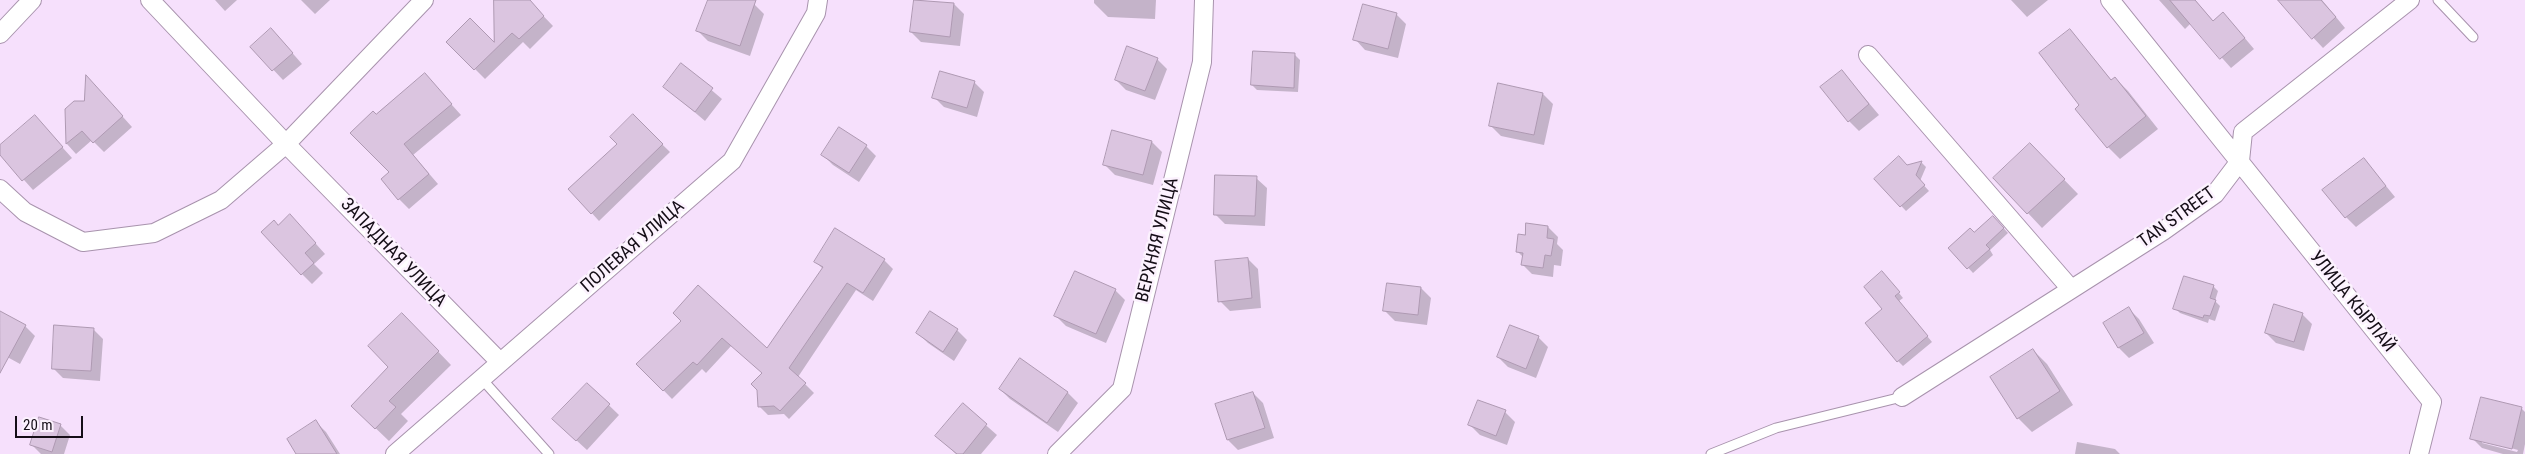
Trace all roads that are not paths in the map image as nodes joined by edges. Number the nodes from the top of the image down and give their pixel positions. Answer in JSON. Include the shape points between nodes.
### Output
{"nodes":[{"id":1,"x":32,"y":0,"type":"edge"},
{"id":2,"x":150,"y":0,"type":"edge"},
{"id":3,"x":424,"y":0,"type":"edge"},
{"id":4,"x":818,"y":0,"type":"edge"},
{"id":5,"x":1204,"y":0,"type":"edge"},
{"id":6,"x":2110,"y":0,"type":"edge"},
{"id":7,"x":2410,"y":0,"type":"edge"},
{"id":8,"x":2438,"y":0,"type":"edge"},
{"id":9,"x":0,"y":34,"type":"edge"},
{"id":10,"x":2473,"y":37,"type":"dead end"},
{"id":11,"x":1868,"y":54,"type":"dead end"},
{"id":12,"x":286,"y":144,"type":"junction"},
{"id":13,"x":2240,"y":161,"type":"junction"},
{"id":14,"x":0,"y":189,"type":"edge"},
{"id":15,"x":2071,"y":289,"type":"junction"},
{"id":16,"x":500,"y":362,"type":"junction"},
{"id":17,"x":481,"y":378,"type":"junction"},
{"id":18,"x":1902,"y":397,"type":"joint"},
{"id":19,"x":395,"y":454,"type":"edge"},
{"id":20,"x":550,"y":454,"type":"edge"},
{"id":21,"x":1057,"y":454,"type":"edge"},
{"id":22,"x":1711,"y":454,"type":"edge"},
{"id":23,"x":2419,"y":454,"type":"edge"}],
"edges":[{"from":1,"to":9,"type":"street"},
{"from":2,"to":12,"type":"street","name":"ЗАПАДНАЯ УЛИЦА"},
{"from":3,"to":12,"type":"street"},
{"from":4,"to":16,"type":"street","name":"ПОЛЕВАЯ УЛИЦА","via":[[816,13],[732,161]]},
{"from":5,"to":21,"type":"street","name":"ВЕРХНЯЯ УЛИЦА","via":[[1202,62],[1122,389]]},
{"from":6,"to":13,"type":"street"},
{"from":7,"to":13,"type":"street","via":[[2243,132]]},
{"from":8,"to":10,"type":"lane"},
{"from":11,"to":15,"type":"street"},
{"from":12,"to":14,"type":"street","via":[[221,200],[154,233],[83,242],[25,212]]},
{"from":12,"to":16,"type":"street","name":"ЗАПАДНАЯ УЛИЦА"},
{"from":13,"to":15,"type":"street","name":"TAN STREET","via":[[2214,194],[2163,231]]},
{"from":13,"to":23,"type":"street","name":"УЛИЦА КЫРЛАЙ","via":[[2432,402]]},
{"from":15,"to":18,"type":"street","name":"TAN STREET"},
{"from":16,"to":17,"type":"street","name":"ПОЛЕВАЯ УЛИЦА"},
{"from":17,"to":19,"type":"street","name":"ПОЛЕВАЯ УЛИЦА"},
{"from":17,"to":20,"type":"lane"},
{"from":18,"to":22,"type":"lane","via":[[1776,428]]}]}
